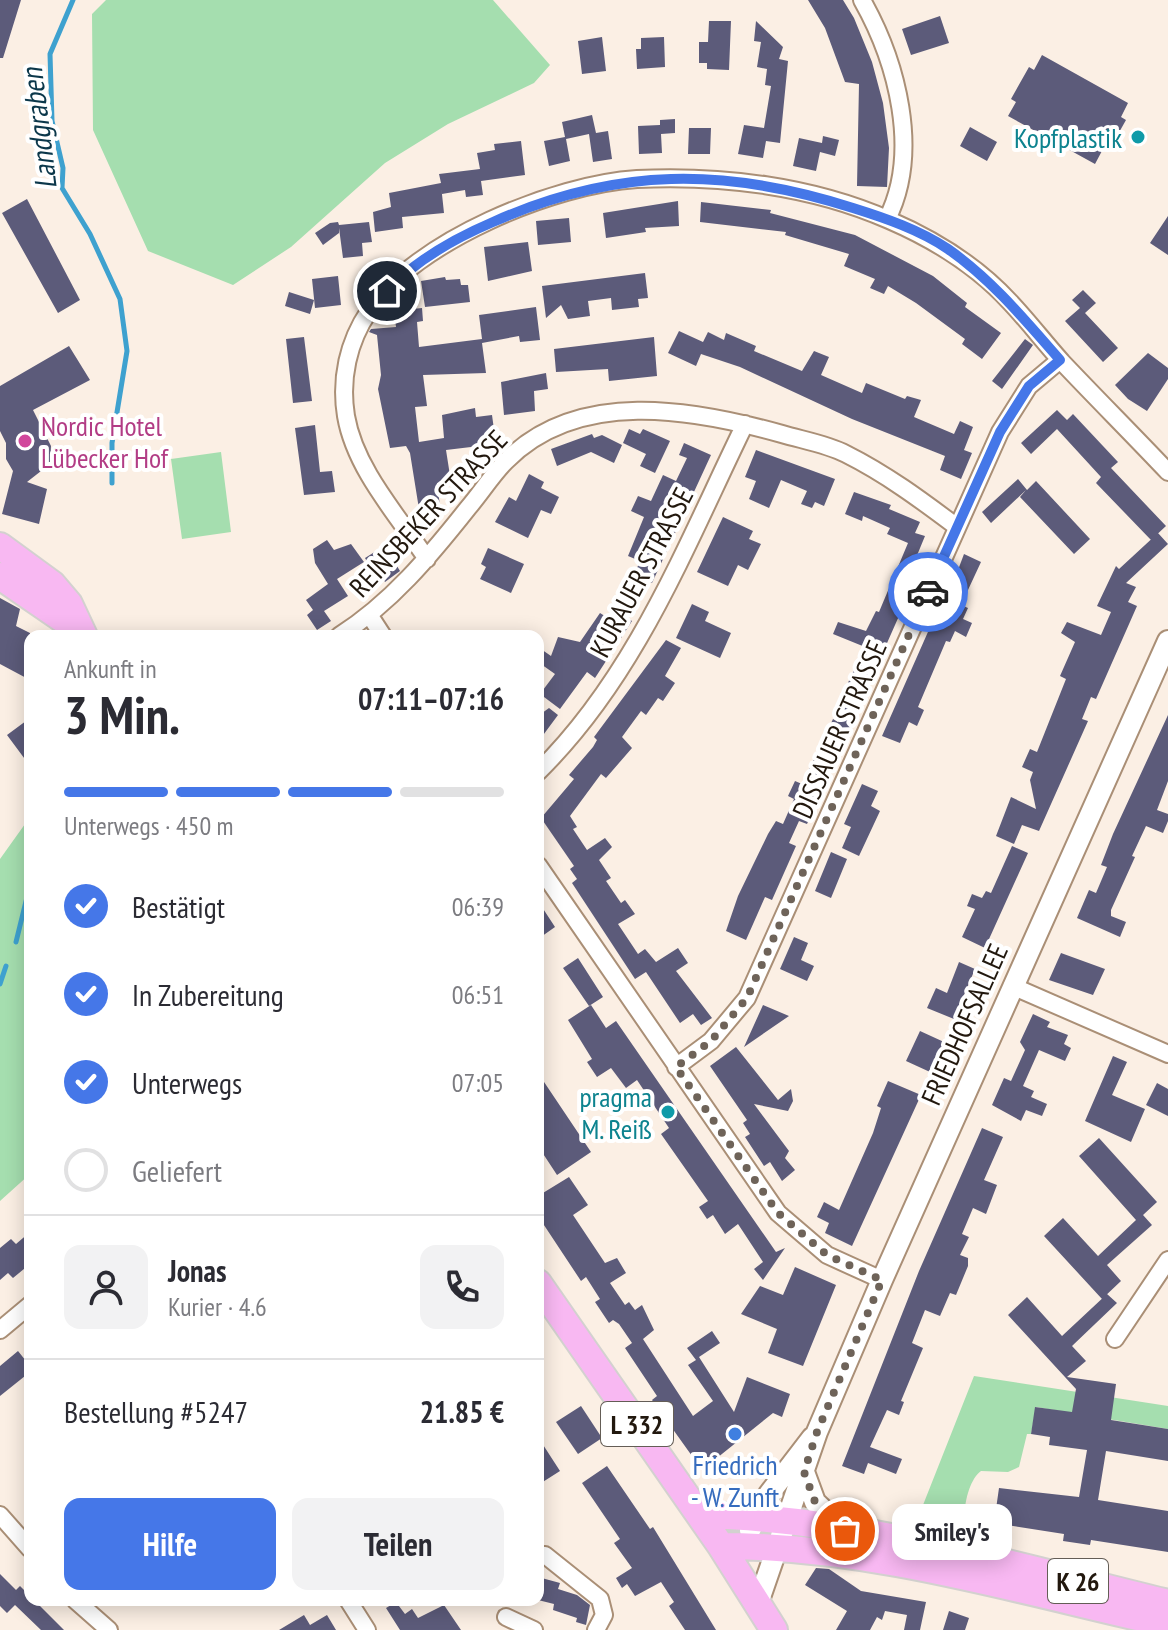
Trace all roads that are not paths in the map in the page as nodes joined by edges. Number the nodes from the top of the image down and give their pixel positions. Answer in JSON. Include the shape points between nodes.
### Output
{"nodes":[{"id":1,"x":862,"y":0,"type":"edge"},
{"id":2,"x":887,"y":219,"type":"junction"},
{"id":3,"x":1060,"y":360,"type":"junction"},
{"id":4,"x":745,"y":424,"type":"junction"},
{"id":5,"x":1168,"y":472,"type":"edge"},
{"id":6,"x":957,"y":527,"type":"junction"},
{"id":7,"x":0,"y":546,"type":"edge"},
{"id":8,"x":427,"y":559,"type":"junction"},
{"id":9,"x":0,"y":576,"type":"edge"},
{"id":10,"x":370,"y":616,"type":"junction"},
{"id":11,"x":78,"y":630,"type":"edge"},
{"id":12,"x":81,"y":630,"type":"edge"},
{"id":13,"x":348,"y":630,"type":"edge"},
{"id":14,"x":379,"y":630,"type":"edge"},
{"id":15,"x":1168,"y":641,"type":"edge"},
{"id":16,"x":544,"y":765,"type":"edge"},
{"id":17,"x":544,"y":874,"type":"edge"},
{"id":18,"x":1012,"y":986,"type":"junction"},
{"id":19,"x":1168,"y":1054,"type":"edge"},
{"id":20,"x":676,"y":1067,"type":"junction"},
{"id":21,"x":1168,"y":1260,"type":"edge"},
{"id":22,"x":882,"y":1280,"type":"junction"},
{"id":23,"x":544,"y":1292,"type":"edge"},
{"id":24,"x":24,"y":1310,"type":"edge"},
{"id":25,"x":0,"y":1330,"type":"edge"},
{"id":26,"x":1115,"y":1339,"type":"dead end"},
{"id":27,"x":817,"y":1432,"type":"junction"},
{"id":28,"x":804,"y":1472,"type":"junction"},
{"id":29,"x":0,"y":1515,"type":"edge"},
{"id":30,"x":700,"y":1515,"type":"junction"},
{"id":31,"x":754,"y":1518,"type":"junction"},
{"id":32,"x":784,"y":1522,"type":"junction"},
{"id":33,"x":845,"y":1531,"type":"junction"},
{"id":34,"x":24,"y":1542,"type":"edge"},
{"id":35,"x":733,"y":1546,"type":"junction"},
{"id":36,"x":775,"y":1547,"type":"junction"},
{"id":37,"x":545,"y":1555,"type":"dead end"},
{"id":38,"x":758,"y":1603,"type":"junction"},
{"id":39,"x":1168,"y":1603,"type":"edge"},
{"id":40,"x":82,"y":1606,"type":"edge"},
{"id":41,"x":352,"y":1606,"type":"edge"},
{"id":42,"x":506,"y":1617,"type":"dead end"},
{"id":43,"x":1168,"y":1624,"type":"edge"},
{"id":44,"x":368,"y":1629,"type":"edge"},
{"id":45,"x":109,"y":1630,"type":"edge"},
{"id":46,"x":534,"y":1630,"type":"edge"},
{"id":47,"x":596,"y":1630,"type":"edge"},
{"id":48,"x":774,"y":1630,"type":"edge"}],
"edges":[{"from":1,"to":2,"type":"street","via":[[883,43],[899,105],[903,144],[896,202]]},
{"from":2,"to":3,"type":"street","via":[[947,248],[1008,299]]},
{"from":2,"to":8,"type":"street","via":[[773,187],[633,179],[586,187],[525,207],[455,239],[404,273],[369,309],[353,341],[347,361],[346,417],[367,471]]},
{"from":3,"to":5,"type":"street"},
{"from":3,"to":6,"type":"street","name":"DISSAUER STRASSE","via":[[1029,386],[1000,432]]},
{"from":4,"to":6,"type":"street","name":"REINSBEKER STRASSE","via":[[843,452],[896,482]]},
{"from":4,"to":8,"type":"street","name":"REINSBEKER STRASSE","via":[[682,413],[622,411],[563,423],[505,461]]},
{"from":4,"to":16,"type":"street","name":"KURAUER STRASSE","via":[[641,640]]},
{"from":6,"to":20,"type":"street","name":"DISSAUER STRASSE","via":[[747,998],[711,1041]]},
{"from":7,"to":12,"type":"main road","via":[[52,584]]},
{"from":8,"to":10,"type":"street","name":"REINSBEKER STRASSE"},
{"from":9,"to":11,"type":"main road"},
{"from":10,"to":13,"type":"street","name":"REINSBEKER STRASSE"},
{"from":10,"to":14,"type":"street"},
{"from":15,"to":18,"type":"street","name":"FRIEDHOFSALLEE"},
{"from":17,"to":20,"type":"street"},
{"from":18,"to":19,"type":"street"},
{"from":18,"to":22,"type":"street","name":"FRIEDHOFSALLEE"},
{"from":20,"to":22,"type":"street","via":[[778,1213],[827,1255]]},
{"from":21,"to":26,"type":"street"},
{"from":22,"to":27,"type":"street","name":"FRIEDHOFSALLEE"},
{"from":23,"to":30,"type":"main road","number":"L 332"},
{"from":24,"to":25,"type":"street"},
{"from":27,"to":28,"type":"street","name":"FRIEDHOFSALLEE"},
{"from":27,"to":31,"type":"street","name":"FRIEDHOFSALLEE"},
{"from":28,"to":32,"type":"street","name":"FRIEDHOFSALLEE"},
{"from":28,"to":33,"type":"street","via":[[815,1502]]},
{"from":29,"to":34,"type":"street"},
{"from":30,"to":31,"type":"main road","number":"K 26"},
{"from":30,"to":35,"type":"main road","number":"L 332"},
{"from":31,"to":32,"type":"main road","number":"K 26"},
{"from":31,"to":35,"type":"street","name":"FRIEDHOFSALLEE"},
{"from":31,"to":36,"type":"street","via":[[764,1539]]},
{"from":32,"to":33,"type":"main road","number":"K 26"},
{"from":32,"to":36,"type":"street","name":"FRIEDHOFSALLEE"},
{"from":33,"to":39,"type":"main road","number":"K 26"},
{"from":35,"to":36,"type":"main road","number":"K 26"},
{"from":35,"to":38,"type":"main road","number":"L 332","via":[[743,1580]]},
{"from":36,"to":38,"type":"street","name":"FRIEDHOFSALLEE"},
{"from":36,"to":43,"type":"main road","number":"K 26","via":[[882,1558]]},
{"from":37,"to":47,"type":"street","via":[[600,1599],[604,1615]]},
{"from":38,"to":48,"type":"main road","number":"L 332"},
{"from":40,"to":45,"type":"street"},
{"from":41,"to":44,"type":"street"},
{"from":42,"to":46,"type":"street"}]}
